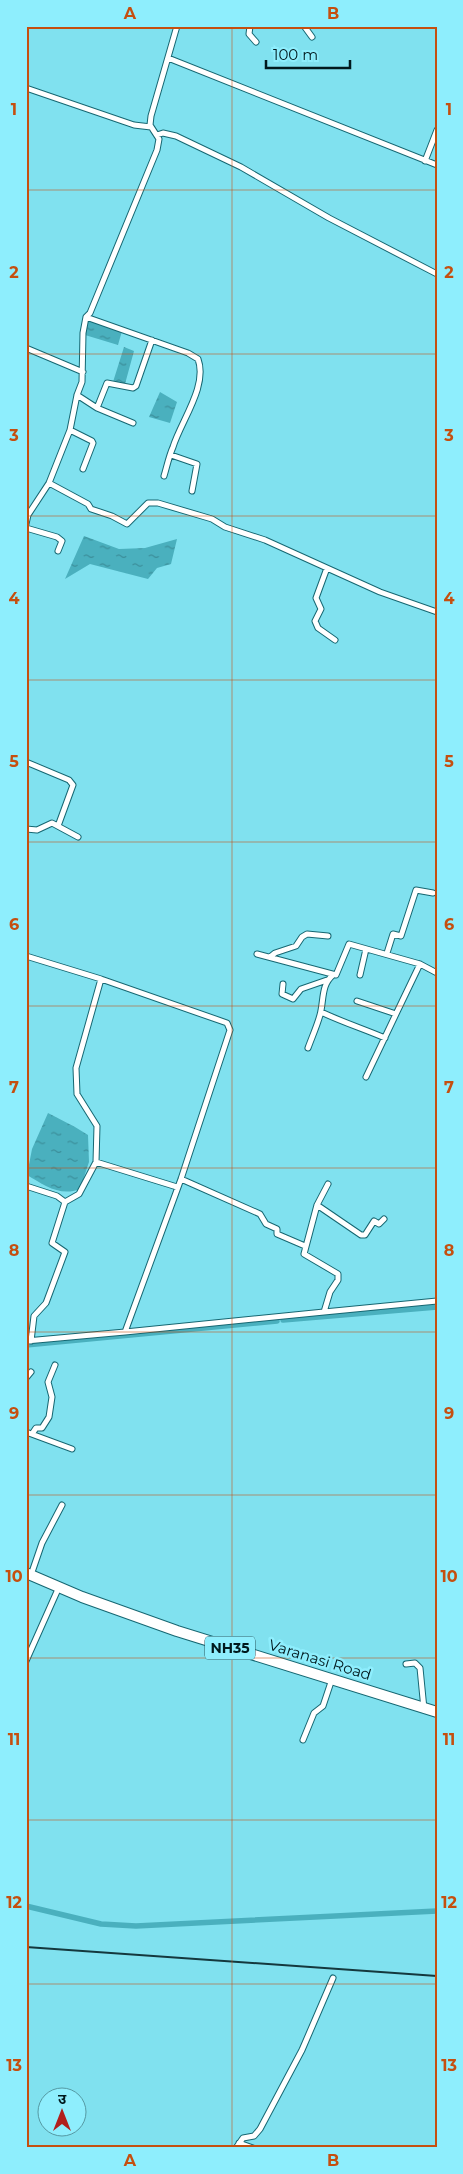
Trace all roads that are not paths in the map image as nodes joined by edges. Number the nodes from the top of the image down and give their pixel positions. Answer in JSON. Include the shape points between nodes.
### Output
{"nodes":[{"id":1,"x":177,"y":26,"type":"edge"},
{"id":2,"x":250,"y":26,"type":"edge"},
{"id":3,"x":304,"y":26,"type":"edge"},
{"id":4,"x":312,"y":37,"type":"dead end"},
{"id":5,"x":256,"y":42,"type":"dead end"},
{"id":6,"x":168,"y":58,"type":"junction"},
{"id":7,"x":26,"y":88,"type":"edge"},
{"id":8,"x":151,"y":127,"type":"junction"},
{"id":9,"x":437,"y":130,"type":"edge"},
{"id":10,"x":157,"y":135,"type":"junction"},
{"id":11,"x":424,"y":161,"type":"junction"},
{"id":12,"x":437,"y":166,"type":"edge"},
{"id":13,"x":437,"y":274,"type":"edge"},
{"id":14,"x":86,"y":317,"type":"junction"},
{"id":15,"x":152,"y":340,"type":"junction"},
{"id":16,"x":26,"y":348,"type":"edge"},
{"id":17,"x":83,"y":372,"type":"junction"},
{"id":18,"x":77,"y":395,"type":"junction"},
{"id":19,"x":97,"y":408,"type":"junction"},
{"id":20,"x":133,"y":423,"type":"dead end"},
{"id":21,"x":70,"y":430,"type":"junction"},
{"id":22,"x":171,"y":454,"type":"junction"},
{"id":23,"x":83,"y":469,"type":"dead end"},
{"id":24,"x":164,"y":476,"type":"dead end"},
{"id":25,"x":49,"y":483,"type":"junction"},
{"id":26,"x":192,"y":491,"type":"dead end"},
{"id":27,"x":26,"y":524,"type":"edge"},
{"id":28,"x":26,"y":528,"type":"edge"},
{"id":29,"x":58,"y":551,"type":"dead end"},
{"id":30,"x":327,"y":568,"type":"junction"},
{"id":31,"x":437,"y":612,"type":"edge"},
{"id":32,"x":335,"y":640,"type":"dead end"},
{"id":33,"x":26,"y":762,"type":"edge"},
{"id":34,"x":58,"y":826,"type":"junction"},
{"id":35,"x":26,"y":829,"type":"edge"},
{"id":36,"x":78,"y":837,"type":"dead end"},
{"id":37,"x":433,"y":893,"type":"dead end"},
{"id":38,"x":328,"y":936,"type":"dead end"},
{"id":39,"x":366,"y":949,"type":"junction"},
{"id":40,"x":387,"y":953,"type":"junction"},
{"id":41,"x":257,"y":954,"type":"dead end"},
{"id":42,"x":26,"y":956,"type":"edge"},
{"id":43,"x":270,"y":957,"type":"junction"},
{"id":44,"x":420,"y":964,"type":"junction"},
{"id":45,"x":437,"y":973,"type":"edge"},
{"id":46,"x":334,"y":975,"type":"junction"},
{"id":47,"x":360,"y":975,"type":"dead end"},
{"id":48,"x":101,"y":978,"type":"junction"},
{"id":49,"x":327,"y":980,"type":"junction"},
{"id":50,"x":284,"y":984,"type":"dead end"},
{"id":51,"x":357,"y":1001,"type":"dead end"},
{"id":52,"x":321,"y":1012,"type":"junction"},
{"id":53,"x":396,"y":1014,"type":"junction"},
{"id":54,"x":385,"y":1038,"type":"junction"},
{"id":55,"x":308,"y":1048,"type":"dead end"},
{"id":56,"x":366,"y":1078,"type":"dead end"},
{"id":57,"x":96,"y":1162,"type":"junction"},
{"id":58,"x":181,"y":1179,"type":"junction"},
{"id":59,"x":328,"y":1184,"type":"dead end"},
{"id":60,"x":26,"y":1186,"type":"edge"},
{"id":61,"x":177,"y":1187,"type":"junction"},
{"id":62,"x":65,"y":1202,"type":"junction"},
{"id":63,"x":317,"y":1206,"type":"junction"},
{"id":64,"x":384,"y":1219,"type":"dead end"},
{"id":65,"x":305,"y":1246,"type":"junction"},
{"id":66,"x":437,"y":1301,"type":"edge"},
{"id":67,"x":324,"y":1312,"type":"junction"},
{"id":68,"x":125,"y":1332,"type":"junction"},
{"id":69,"x":29,"y":1341,"type":"edge"},
{"id":70,"x":55,"y":1365,"type":"dead end"},
{"id":71,"x":31,"y":1372,"type":"dead end"},
{"id":72,"x":26,"y":1378,"type":"edge"},
{"id":73,"x":29,"y":1433,"type":"edge"},
{"id":74,"x":72,"y":1449,"type":"dead end"},
{"id":75,"x":62,"y":1505,"type":"dead end"},
{"id":76,"x":28,"y":1574,"type":"edge"},
{"id":77,"x":59,"y":1587,"type":"junction"},
{"id":78,"x":26,"y":1661,"type":"edge"},
{"id":79,"x":406,"y":1664,"type":"dead end"},
{"id":80,"x":332,"y":1679,"type":"junction"},
{"id":81,"x":424,"y":1709,"type":"junction"},
{"id":82,"x":437,"y":1712,"type":"edge"},
{"id":83,"x":303,"y":1740,"type":"dead end"},
{"id":84,"x":334,"y":1978,"type":"dead end"},
{"id":85,"x":238,"y":2146,"type":"edge"},
{"id":86,"x":253,"y":2148,"type":"edge"}],
"edges":[{"from":1,"to":6,"type":"street"},
{"from":2,"to":5,"type":"street","via":[[249,34]]},
{"from":3,"to":4,"type":"street"},
{"from":6,"to":8,"type":"street","via":[[150,116]]},
{"from":6,"to":11,"type":"street"},
{"from":7,"to":8,"type":"street","via":[[134,125]]},
{"from":8,"to":10,"type":"street"},
{"from":9,"to":11,"type":"street"},
{"from":10,"to":13,"type":"street","via":[[163,132],[176,136],[241,167],[329,218]]},
{"from":10,"to":14,"type":"street","via":[[157,150]]},
{"from":11,"to":12,"type":"street"},
{"from":14,"to":15,"type":"street"},
{"from":14,"to":17,"type":"street"},
{"from":15,"to":19,"type":"street","via":[[138,384],[132,388],[107,383]]},
{"from":15,"to":22,"type":"street","via":[[194,356],[199,363],[197,392]]},
{"from":16,"to":17,"type":"street"},
{"from":17,"to":18,"type":"street"},
{"from":18,"to":19,"type":"street"},
{"from":18,"to":21,"type":"street"},
{"from":19,"to":20,"type":"street"},
{"from":21,"to":23,"type":"street","via":[[92,440]]},
{"from":21,"to":25,"type":"street"},
{"from":22,"to":24,"type":"street"},
{"from":22,"to":26,"type":"street","via":[[197,464]]},
{"from":25,"to":27,"type":"street","via":[[28,515]]},
{"from":25,"to":30,"type":"street","via":[[88,504],[91,509],[127,524],[148,503],[158,503],[212,519]]},
{"from":28,"to":29,"type":"street","via":[[58,537],[62,542]]},
{"from":30,"to":31,"type":"street","via":[[380,592]]},
{"from":30,"to":32,"type":"street","via":[[316,598],[320,609],[315,621],[318,628]]},
{"from":33,"to":34,"type":"street","via":[[73,785]]},
{"from":34,"to":35,"type":"street","via":[[49,823],[37,830]]},
{"from":34,"to":36,"type":"street"},
{"from":37,"to":40,"type":"street","via":[[416,890],[401,936],[392,934]]},
{"from":38,"to":43,"type":"street","via":[[307,934],[296,946]]},
{"from":39,"to":40,"type":"street"},
{"from":39,"to":46,"type":"street","via":[[348,944],[338,973]]},
{"from":39,"to":47,"type":"street"},
{"from":40,"to":44,"type":"street"},
{"from":41,"to":43,"type":"street"},
{"from":42,"to":48,"type":"street"},
{"from":43,"to":46,"type":"street"},
{"from":44,"to":45,"type":"street"},
{"from":44,"to":53,"type":"street"},
{"from":46,"to":49,"type":"street"},
{"from":48,"to":57,"type":"street","via":[[76,1068],[77,1094],[97,1126]]},
{"from":48,"to":58,"type":"street","via":[[228,1023],[230,1027]]},
{"from":49,"to":50,"type":"street","via":[[301,989],[292,999],[282,994]]},
{"from":49,"to":52,"type":"street"},
{"from":51,"to":53,"type":"street"},
{"from":52,"to":54,"type":"street"},
{"from":52,"to":55,"type":"street"},
{"from":53,"to":54,"type":"street"},
{"from":54,"to":56,"type":"street"},
{"from":57,"to":61,"type":"street"},
{"from":57,"to":62,"type":"street","via":[[79,1194]]},
{"from":58,"to":61,"type":"street"},
{"from":58,"to":65,"type":"street","via":[[260,1214],[266,1224],[277,1229],[277,1234]]},
{"from":59,"to":63,"type":"street"},
{"from":60,"to":62,"type":"street","via":[[57,1196]]},
{"from":61,"to":68,"type":"street"},
{"from":62,"to":69,"type":"street","via":[[52,1243],[65,1252],[46,1303],[34,1316]]},
{"from":63,"to":64,"type":"street","via":[[361,1236],[374,1221],[379,1224]]},
{"from":63,"to":65,"type":"street"},
{"from":65,"to":67,"type":"street","via":[[307,1257],[338,1274]]},
{"from":66,"to":67,"type":"street"},
{"from":67,"to":68,"type":"street"},
{"from":68,"to":69,"type":"street"},
{"from":70,"to":73,"type":"street","via":[[48,1382],[52,1394],[49,1417],[42,1428]]},
{"from":71,"to":72,"type":"street"},
{"from":73,"to":74,"type":"street"},
{"from":75,"to":76,"type":"street"},
{"from":76,"to":77,"type":"highway","name":"Varanasi Road","number":"NH35"},
{"from":77,"to":78,"type":"street"},
{"from":77,"to":80,"type":"highway","name":"Varanasi Road","number":"NH35","via":[[177,1631]]},
{"from":79,"to":81,"type":"street","via":[[415,1663],[420,1668]]},
{"from":80,"to":81,"type":"highway","name":"Varanasi Road","number":"NH35"},
{"from":80,"to":83,"type":"street","via":[[323,1706],[314,1712]]},
{"from":81,"to":82,"type":"highway","name":"Varanasi Road","number":"NH35"},
{"from":84,"to":85,"type":"street","via":[[302,2050],[260,2129],[256,2135],[245,2137]]},
{"from":85,"to":86,"type":"street"}]}
